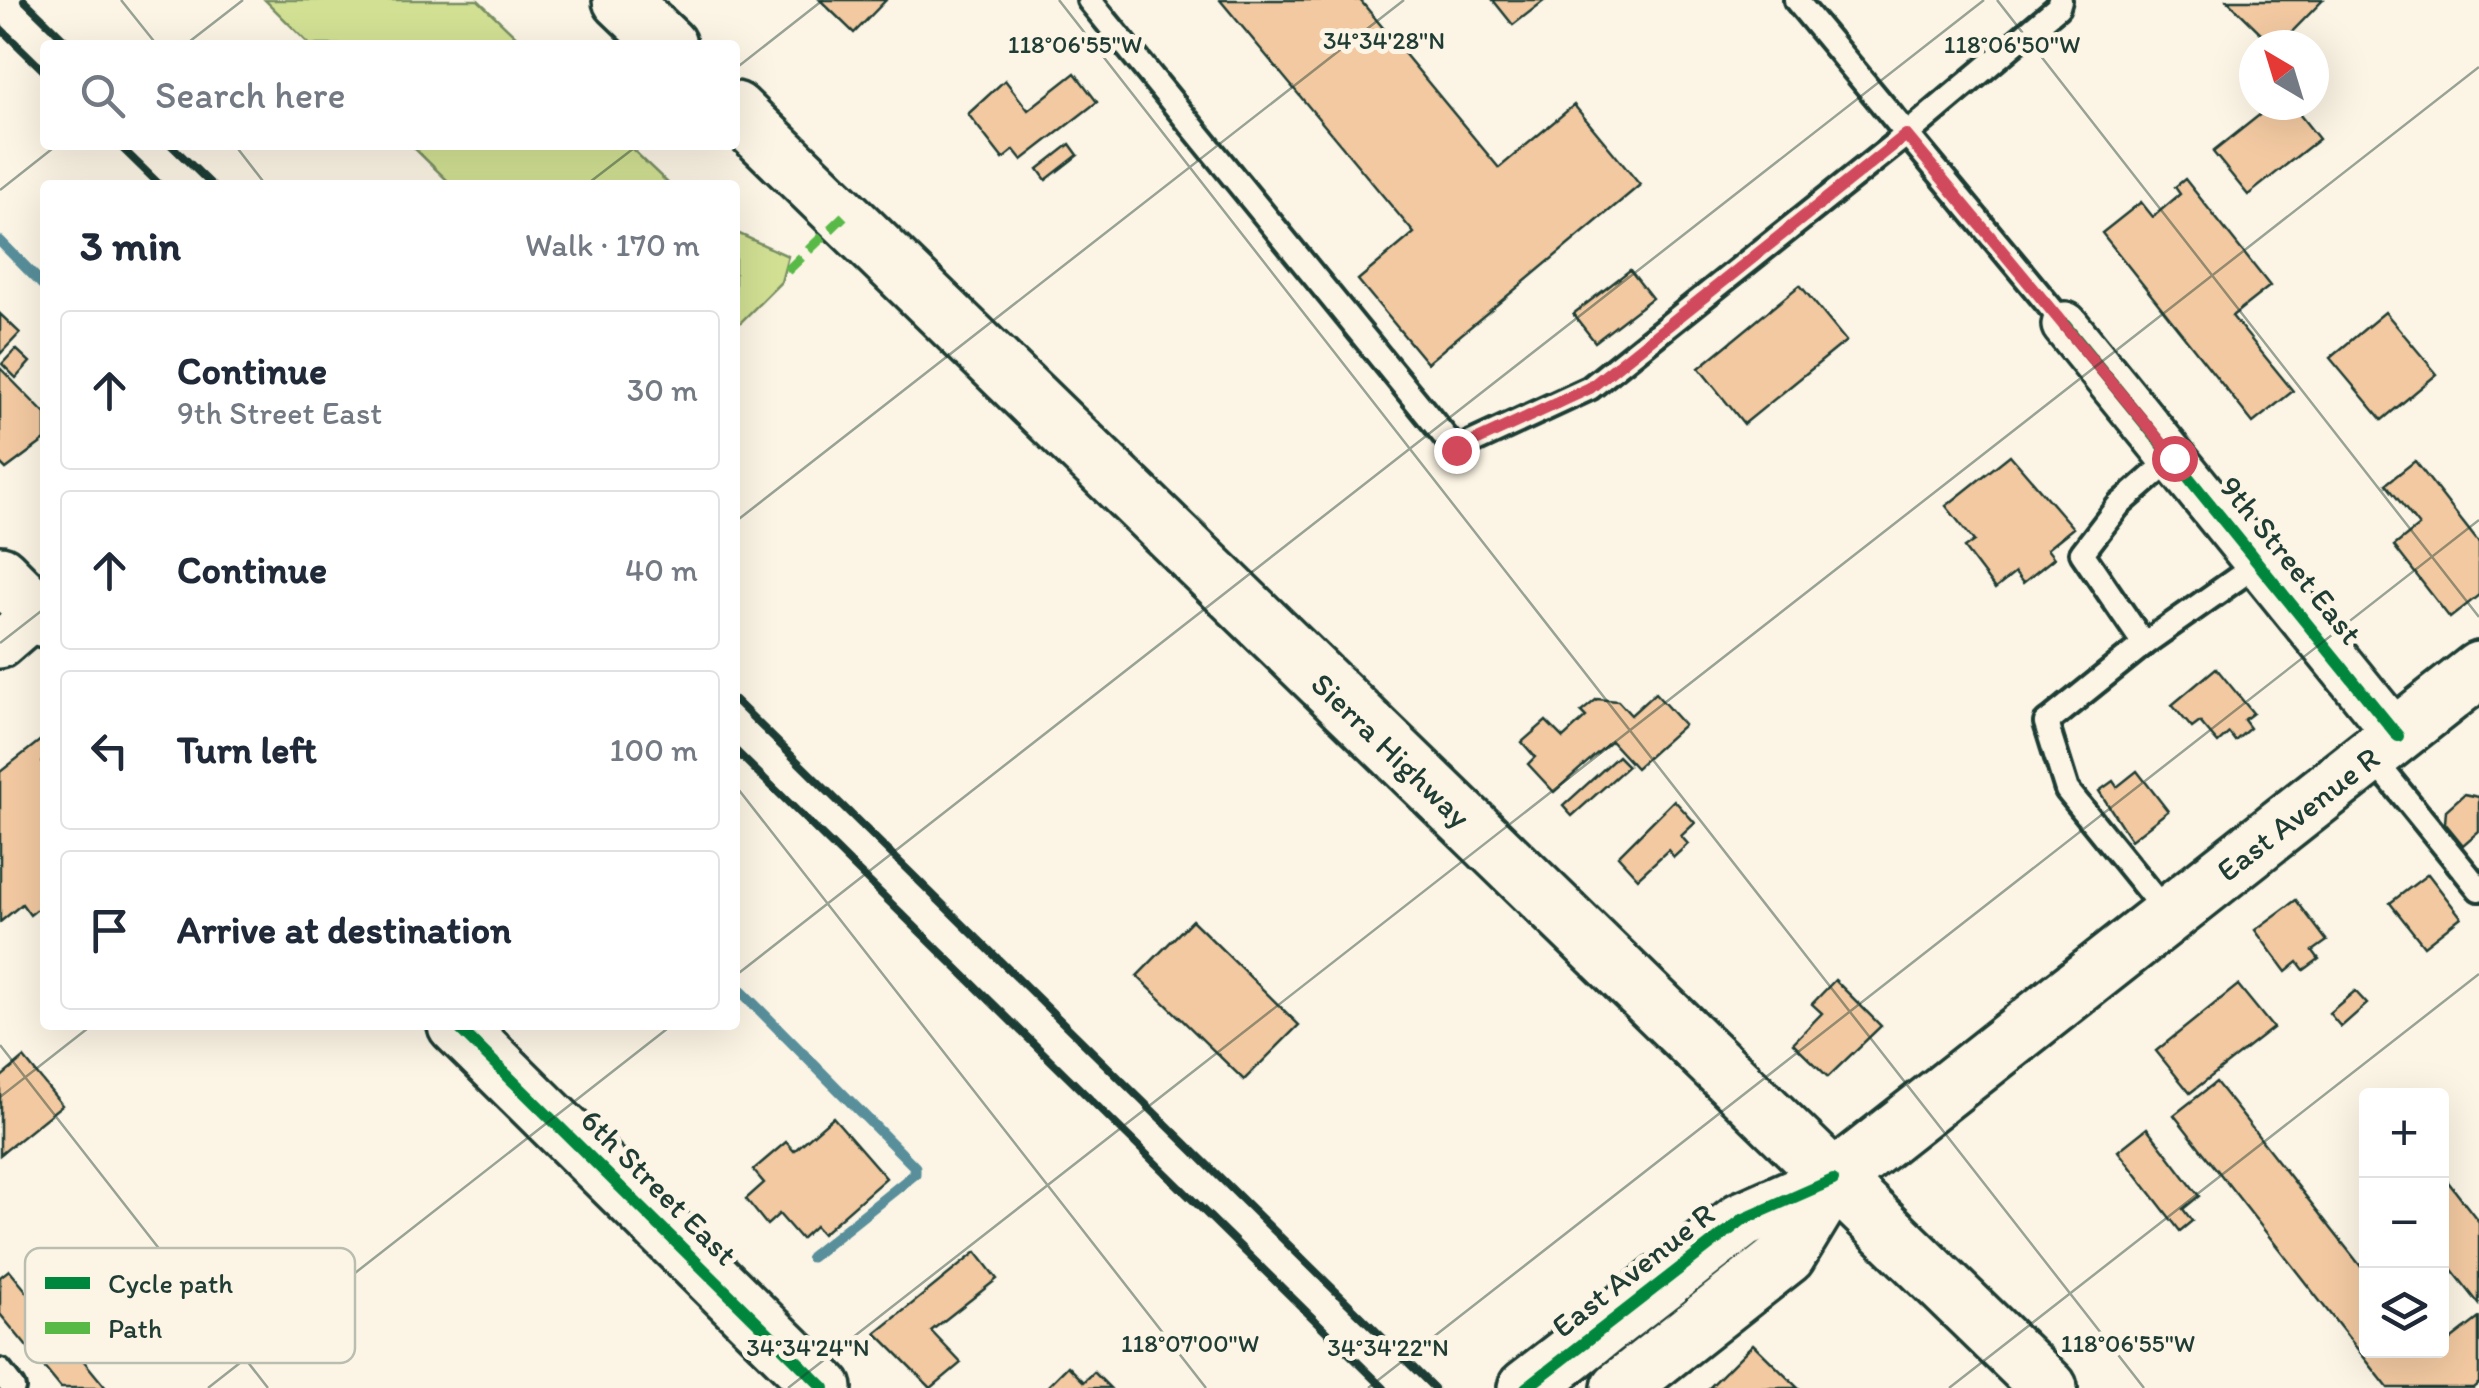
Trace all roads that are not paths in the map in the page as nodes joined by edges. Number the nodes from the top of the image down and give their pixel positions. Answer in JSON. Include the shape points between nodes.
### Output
{"nodes":[{"id":1,"x":622,"y":0,"type":"edge"},
{"id":2,"x":1088,"y":0,"type":"edge"},
{"id":3,"x":1796,"y":0,"type":"edge"},
{"id":4,"x":2060,"y":0,"type":"edge"},
{"id":5,"x":663,"y":40,"type":"edge"},
{"id":6,"x":740,"y":115,"type":"edge"},
{"id":7,"x":1906,"y":135,"type":"junction"},
{"id":8,"x":2065,"y":326,"type":"joint"},
{"id":9,"x":2174,"y":458,"type":"junction"},
{"id":10,"x":2259,"y":563,"type":"junction"},
{"id":11,"x":0,"y":574,"type":"edge"},
{"id":12,"x":28,"y":625,"type":"edge"},
{"id":13,"x":2144,"y":644,"type":"junction"},
{"id":14,"x":2479,"y":670,"type":"edge"},
{"id":15,"x":2385,"y":747,"type":"junction"},
{"id":16,"x":2479,"y":889,"type":"edge"},
{"id":17,"x":2169,"y":916,"type":"junction"},
{"id":18,"x":461,"y":1030,"type":"edge"},
{"id":19,"x":1834,"y":1180,"type":"junction"},
{"id":20,"x":0,"y":1372,"type":"edge"},
{"id":21,"x":14,"y":1388,"type":"edge"},
{"id":22,"x":824,"y":1388,"type":"edge"},
{"id":23,"x":1526,"y":1388,"type":"edge"},
{"id":24,"x":1620,"y":1388,"type":"edge"},
{"id":25,"x":2049,"y":1388,"type":"edge"}],
"edges":[{"from":1,"to":5,"type":"main road"},
{"from":2,"to":7,"type":"lane","via":[[1456,450],[1590,388]]},
{"from":3,"to":7,"type":"lane"},
{"from":4,"to":7,"type":"lane"},
{"from":6,"to":19,"type":"main road","name":"Sierra Highway"},
{"from":7,"to":8,"type":"lane"},
{"from":8,"to":9,"type":"street","name":"9th Street East"},
{"from":9,"to":10,"type":"street","name":"9th Street East"},
{"from":9,"to":13,"type":"lane","via":[[2118,506],[2082,553]]},
{"from":10,"to":13,"type":"lane"},
{"from":10,"to":15,"type":"street","name":"9th Street East"},
{"from":11,"to":12,"type":"main road"},
{"from":13,"to":17,"type":"lane","via":[[2046,723],[2066,790]]},
{"from":14,"to":15,"type":"main road","name":"East Avenue R"},
{"from":15,"to":16,"type":"lane"},
{"from":15,"to":17,"type":"main road","name":"East Avenue R"},
{"from":17,"to":19,"type":"main road","name":"East Avenue R"},
{"from":18,"to":22,"type":"main road","name":"6th Street East"},
{"from":19,"to":23,"type":"main road","name":"East Avenue R","via":[[1742,1220]]},
{"from":19,"to":24,"type":"main road","name":"East Avenue R","via":[[1787,1256]]},
{"from":19,"to":25,"type":"main road","name":"Sierra Highway"},
{"from":20,"to":21,"type":"lane"}]}
